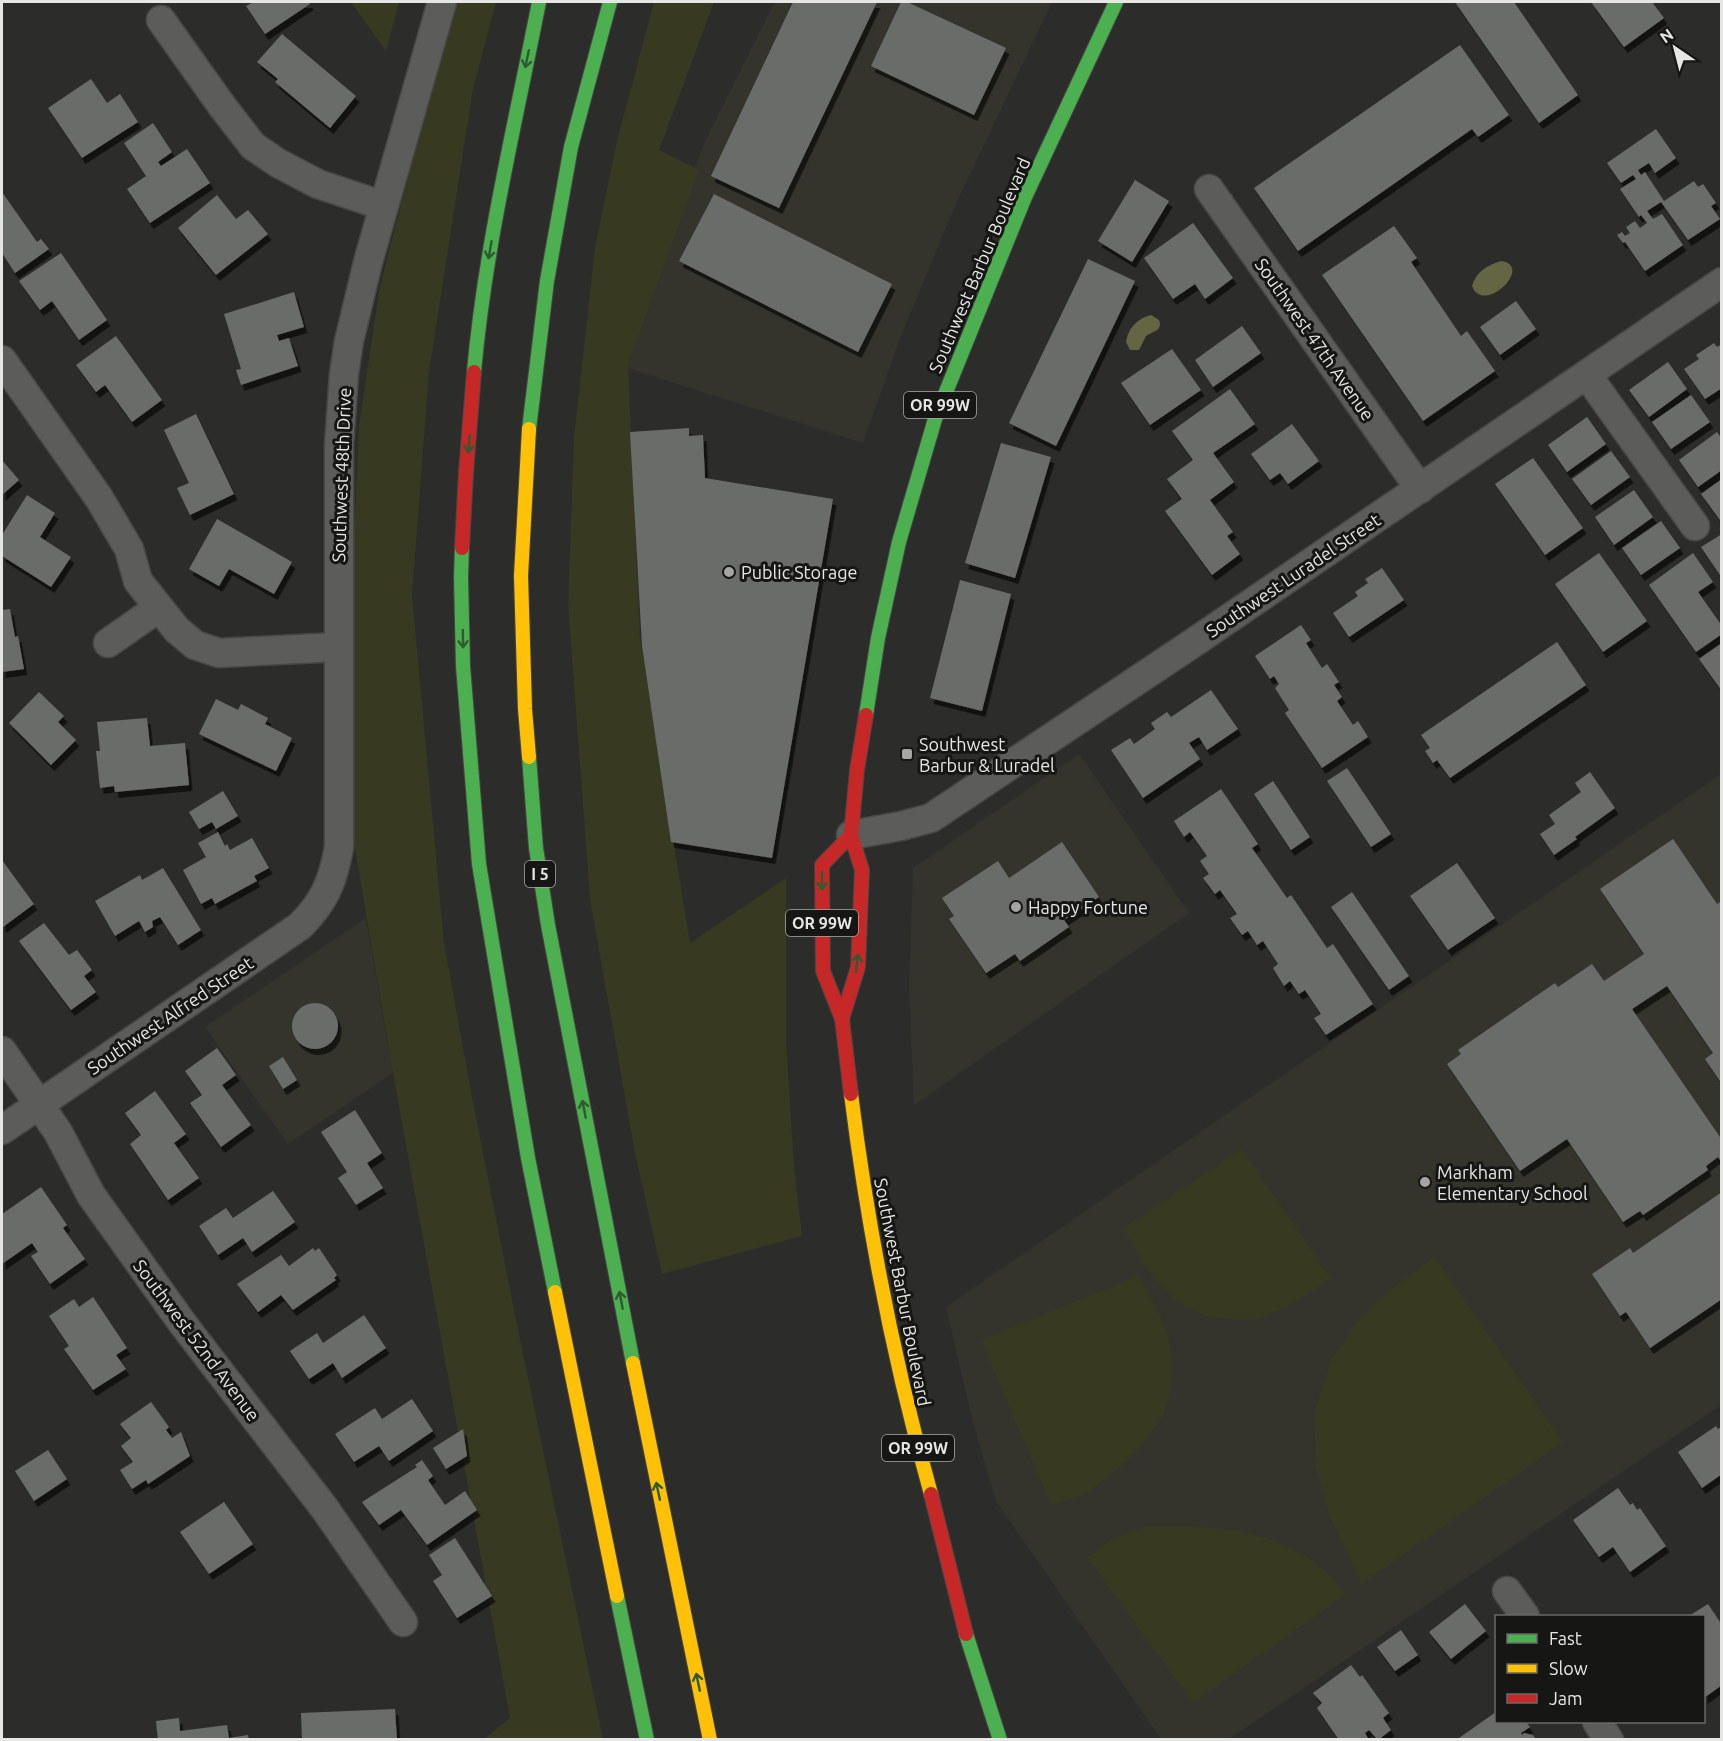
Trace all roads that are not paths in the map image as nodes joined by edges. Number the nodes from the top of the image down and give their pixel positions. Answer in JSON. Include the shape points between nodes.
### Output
{"nodes":[{"id":1,"x":442,"y":2,"type":"edge"},
{"id":2,"x":539,"y":2,"type":"edge"},
{"id":3,"x":610,"y":2,"type":"edge"},
{"id":4,"x":1116,"y":2,"type":"edge"},
{"id":5,"x":161,"y":20,"type":"dead end"},
{"id":6,"x":1209,"y":189,"type":"dead end"},
{"id":7,"x":384,"y":206,"type":"junction"},
{"id":8,"x":1722,"y":282,"type":"edge"},
{"id":9,"x":2,"y":360,"type":"edge"},
{"id":10,"x":1587,"y":375,"type":"junction"},
{"id":11,"x":1420,"y":489,"type":"junction"},
{"id":12,"x":1695,"y":526,"type":"dead end"},
{"id":13,"x":158,"y":608,"type":"junction"},
{"id":14,"x":108,"y":643,"type":"dead end"},
{"id":15,"x":338,"y":647,"type":"junction"},
{"id":16,"x":851,"y":835,"type":"junction"},
{"id":17,"x":328,"y":889,"type":"joint"},
{"id":18,"x":842,"y":1019,"type":"junction"},
{"id":19,"x":2,"y":1051,"type":"edge"},
{"id":20,"x":39,"y":1104,"type":"junction"},
{"id":21,"x":2,"y":1130,"type":"edge"},
{"id":22,"x":1507,"y":1591,"type":"dead end"},
{"id":23,"x":1524,"y":1615,"type":"edge"},
{"id":24,"x":403,"y":1622,"type":"dead end"},
{"id":25,"x":1598,"y":1723,"type":"edge"},
{"id":26,"x":647,"y":1740,"type":"edge"},
{"id":27,"x":710,"y":1740,"type":"edge"},
{"id":28,"x":1000,"y":1740,"type":"edge"},
{"id":29,"x":1610,"y":1740,"type":"edge"}],
"edges":[{"from":1,"to":7,"type":"street","name":"Southwest 48th Drive"},
{"from":2,"to":26,"type":"main road","one_way":true,"via":[[479,316],[466,472],[463,666],[479,864],[503,1016],[528,1158]]},
{"from":27,"to":3,"type":"main road","number":"I 5","one_way":true,"via":[[548,925],[536,848],[525,709],[521,576],[530,409],[547,281],[572,147]]},
{"from":4,"to":16,"type":"main road","name":"Southwest Barbur Boulevard","number":"OR 99W","via":[[1025,197],[935,419],[899,542],[878,638]]},
{"from":5,"to":7,"type":"street","via":[[253,146],[318,184]]},
{"from":6,"to":11,"type":"street","name":"Southwest 47th Avenue"},
{"from":7,"to":15,"type":"street","name":"Southwest 48th Drive","via":[[349,341],[341,408]]},
{"from":8,"to":10,"type":"street","name":"Southwest Luradel Street"},
{"from":9,"to":13,"type":"street","via":[[99,498],[129,549],[138,581]]},
{"from":10,"to":11,"type":"street","name":"Southwest Luradel Street"},
{"from":10,"to":12,"type":"street"},
{"from":11,"to":16,"type":"street","name":"Southwest Luradel Street","via":[[931,818]]},
{"from":13,"to":14,"type":"street"},
{"from":13,"to":15,"type":"street","via":[[195,645],[219,653]]},
{"from":15,"to":17,"type":"street","name":"Southwest 48th Drive","via":[[339,847]]},
{"from":18,"to":16,"type":"main road","name":"Southwest Barbur Boulevard","number":"OR 99W","one_way":true,"via":[[858,968],[862,870]]},
{"from":16,"to":18,"type":"main road","name":"Southwest Barbur Boulevard","number":"OR 99W","one_way":true,"via":[[822,865],[823,971]]},
{"from":17,"to":20,"type":"street","name":"Southwest Alfred Street","via":[[300,926]]},
{"from":18,"to":28,"type":"main road","name":"Southwest Barbur Boulevard","number":"OR 99W","via":[[858,1151],[888,1321],[961,1617]]},
{"from":19,"to":20,"type":"street","name":"Southwest 52nd Avenue"},
{"from":20,"to":21,"type":"street","name":"Southwest Alfred Street"},
{"from":20,"to":24,"type":"street","name":"Southwest 52nd Avenue","via":[[65,1143],[91,1195],[183,1324],[325,1509]]},
{"from":22,"to":23,"type":"street"},
{"from":25,"to":29,"type":"street"}]}
